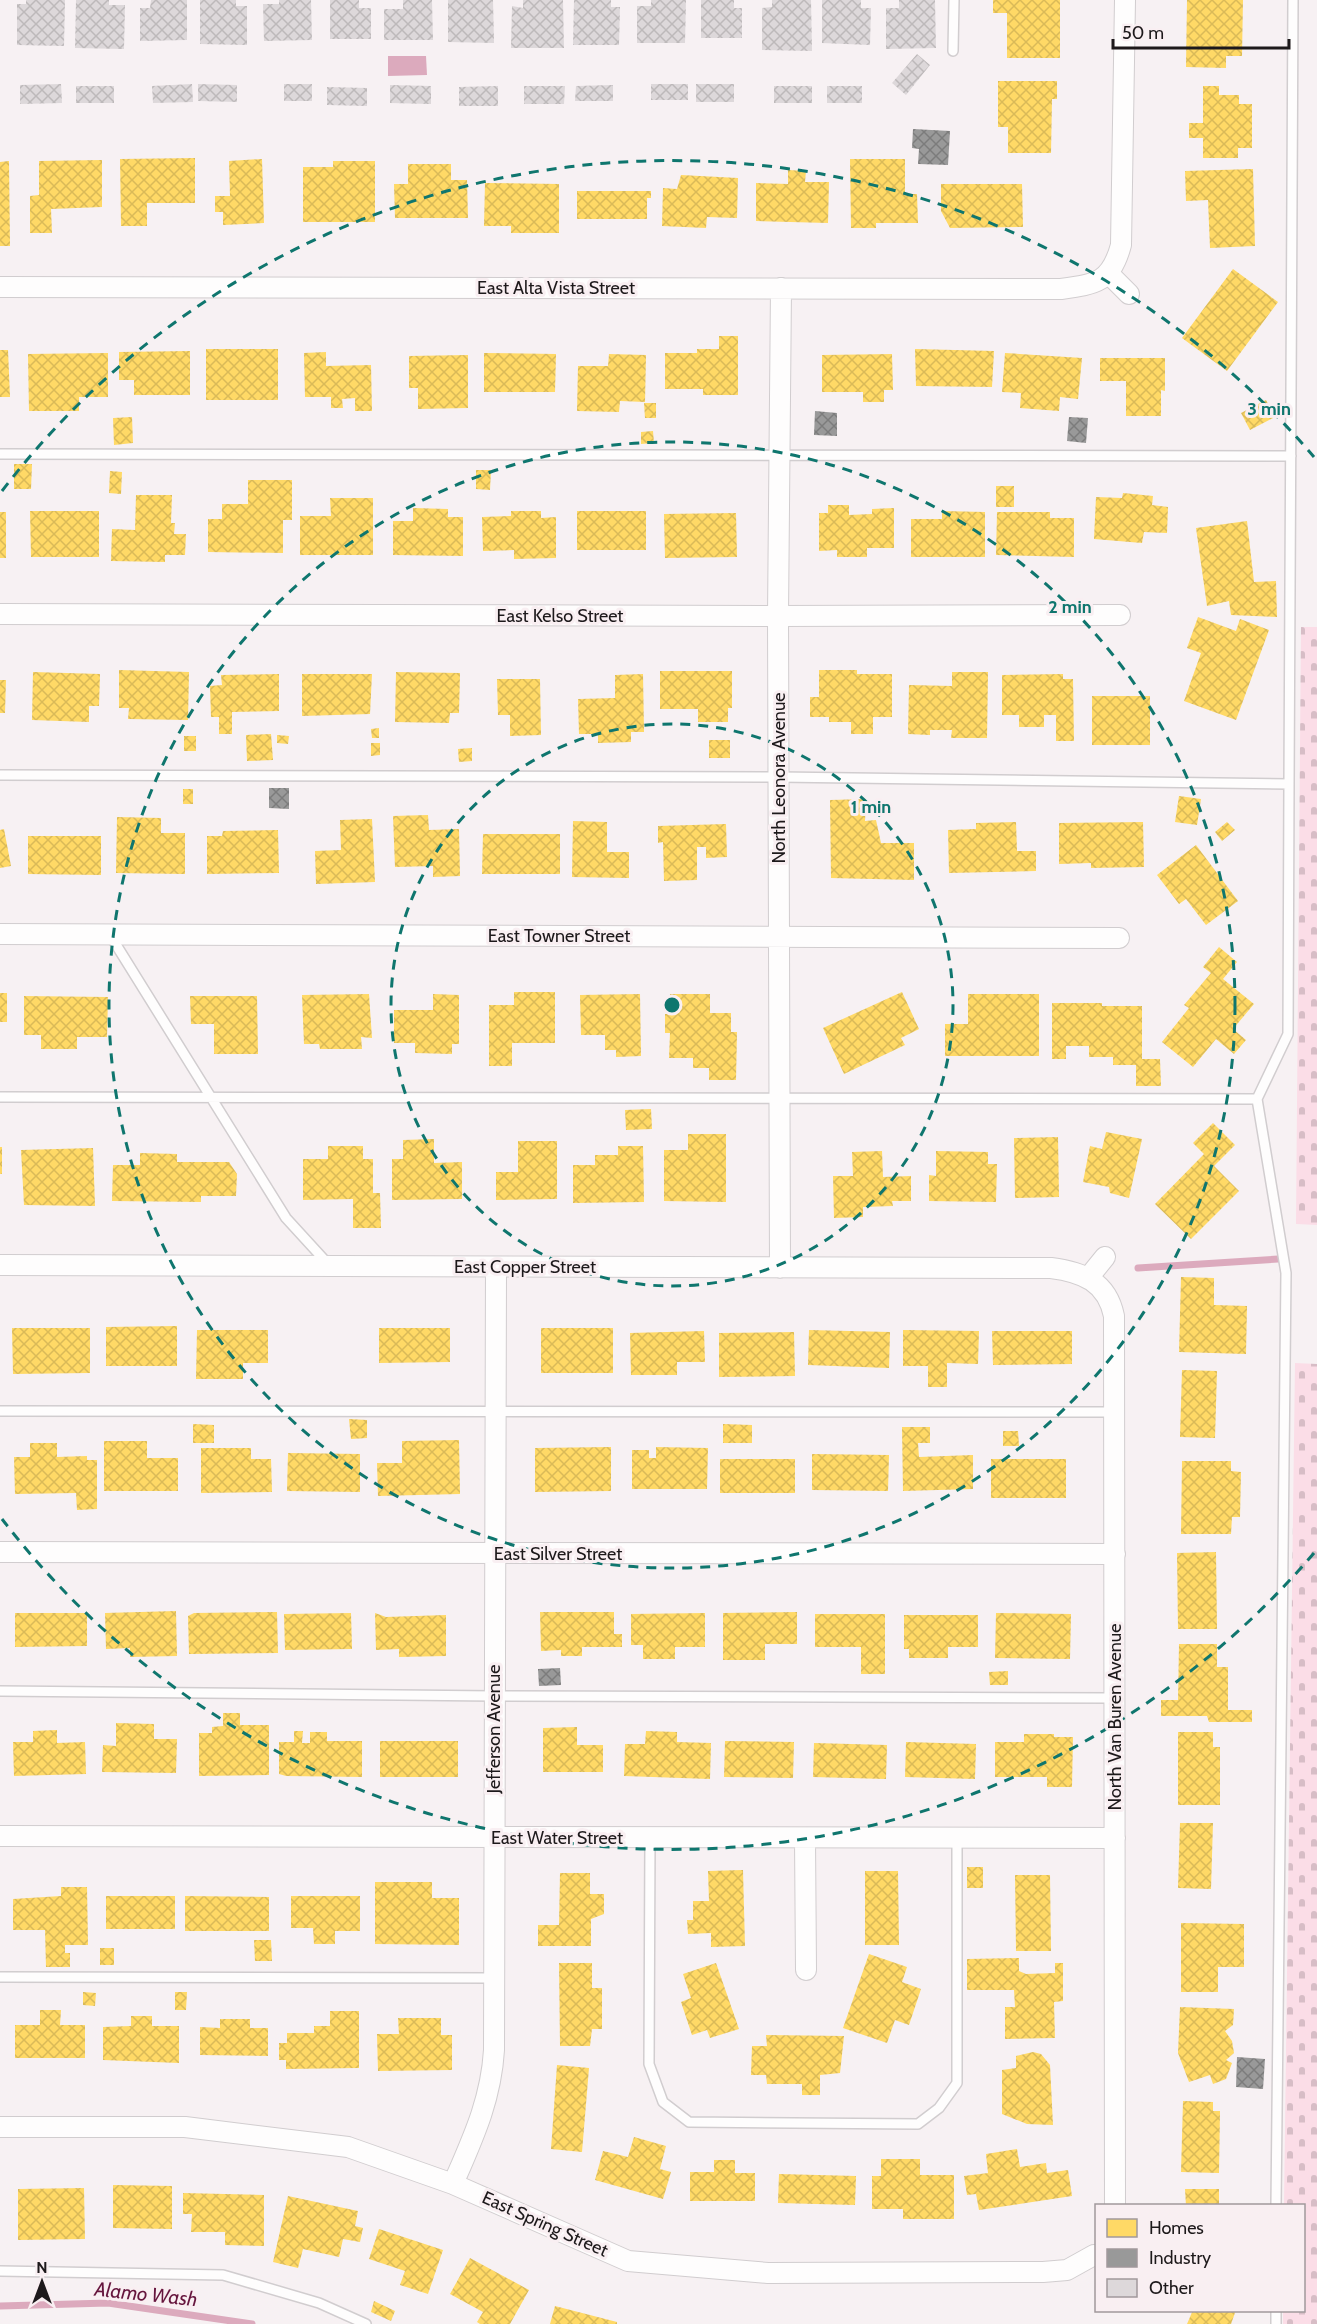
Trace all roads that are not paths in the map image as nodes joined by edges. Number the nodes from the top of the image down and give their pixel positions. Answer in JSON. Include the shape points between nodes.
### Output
{"nodes":[{"id":1,"x":954,"y":0,"type":"edge"},
{"id":2,"x":1125,"y":0,"type":"edge"},
{"id":3,"x":1293,"y":0,"type":"edge"},
{"id":4,"x":953,"y":51,"type":"dead end"},
{"id":5,"x":1109,"y":274,"type":"junction"},
{"id":6,"x":0,"y":287,"type":"edge"},
{"id":7,"x":781,"y":288,"type":"junction"},
{"id":8,"x":1129,"y":294,"type":"dead end"},
{"id":9,"x":0,"y":454,"type":"edge"},
{"id":10,"x":780,"y":456,"type":"junction"},
{"id":11,"x":1291,"y":456,"type":"junction"},
{"id":12,"x":0,"y":614,"type":"edge"},
{"id":13,"x":1120,"y":615,"type":"dead end"},
{"id":14,"x":778,"y":616,"type":"junction"},
{"id":15,"x":0,"y":775,"type":"edge"},
{"id":16,"x":779,"y":777,"type":"junction"},
{"id":17,"x":1289,"y":784,"type":"junction"},
{"id":18,"x":0,"y":934,"type":"edge"},
{"id":19,"x":110,"y":935,"type":"junction"},
{"id":20,"x":780,"y":937,"type":"junction"},
{"id":21,"x":1119,"y":938,"type":"dead end"},
{"id":22,"x":0,"y":1097,"type":"edge"},
{"id":23,"x":210,"y":1097,"type":"junction"},
{"id":24,"x":779,"y":1097,"type":"junction"},
{"id":25,"x":1257,"y":1099,"type":"junction"},
{"id":26,"x":1105,"y":1257,"type":"dead end"},
{"id":27,"x":0,"y":1265,"type":"edge"},
{"id":28,"x":331,"y":1267,"type":"junction"},
{"id":29,"x":496,"y":1267,"type":"junction"},
{"id":30,"x":780,"y":1268,"type":"junction"},
{"id":31,"x":1051,"y":1268,"type":"joint"},
{"id":32,"x":1088,"y":1278,"type":"junction"},
{"id":33,"x":495,"y":1410,"type":"junction"},
{"id":34,"x":0,"y":1411,"type":"edge"},
{"id":35,"x":1116,"y":1412,"type":"junction"},
{"id":36,"x":0,"y":1552,"type":"edge"},
{"id":37,"x":495,"y":1554,"type":"junction"},
{"id":38,"x":1115,"y":1554,"type":"junction"},
{"id":39,"x":0,"y":1691,"type":"edge"},
{"id":40,"x":494,"y":1696,"type":"junction"},
{"id":41,"x":1114,"y":1698,"type":"junction"},
{"id":42,"x":0,"y":1836,"type":"edge"},
{"id":43,"x":494,"y":1838,"type":"junction"},
{"id":44,"x":650,"y":1838,"type":"junction"},
{"id":45,"x":957,"y":1838,"type":"junction"},
{"id":46,"x":1115,"y":1838,"type":"junction"},
{"id":47,"x":806,"y":1839,"type":"junction"},
{"id":48,"x":806,"y":1971,"type":"dead end"},
{"id":49,"x":0,"y":1977,"type":"edge"},
{"id":50,"x":494,"y":1978,"type":"junction"},
{"id":51,"x":0,"y":2127,"type":"edge"},
{"id":52,"x":453,"y":2184,"type":"junction"},
{"id":53,"x":1115,"y":2204,"type":"edge"},
{"id":54,"x":1276,"y":2204,"type":"edge"},
{"id":55,"x":1095,"y":2256,"type":"edge"},
{"id":56,"x":0,"y":2271,"type":"edge"},
{"id":57,"x":366,"y":2324,"type":"edge"}],
"edges":[{"from":1,"to":4,"type":"lane"},
{"from":2,"to":5,"type":"street","via":[[1122,230],[1117,261]]},
{"from":3,"to":11,"type":"lane"},
{"from":5,"to":7,"type":"street","name":"East Alta Vista Street","via":[[1095,282],[1061,288]]},
{"from":5,"to":8,"type":"street"},
{"from":6,"to":7,"type":"street","name":"East Alta Vista Street"},
{"from":7,"to":10,"type":"street","name":"North Leonora Avenue"},
{"from":9,"to":10,"type":"lane"},
{"from":10,"to":11,"type":"lane"},
{"from":10,"to":14,"type":"street","name":"North Leonora Avenue"},
{"from":11,"to":17,"type":"lane"},
{"from":12,"to":14,"type":"street","name":"East Kelso Street"},
{"from":13,"to":14,"type":"street","name":"East Kelso Street"},
{"from":14,"to":16,"type":"street","name":"North Leonora Avenue"},
{"from":15,"to":16,"type":"lane"},
{"from":16,"to":17,"type":"lane"},
{"from":16,"to":20,"type":"street","name":"North Leonora Avenue"},
{"from":17,"to":25,"type":"lane","via":[[1288,1034]]},
{"from":18,"to":19,"type":"street","name":"East Towner Street"},
{"from":19,"to":20,"type":"street","name":"East Towner Street"},
{"from":19,"to":23,"type":"lane"},
{"from":20,"to":21,"type":"street","name":"East Towner Street"},
{"from":20,"to":24,"type":"street","name":"North Leonora Avenue"},
{"from":22,"to":23,"type":"lane"},
{"from":23,"to":24,"type":"lane"},
{"from":23,"to":28,"type":"lane","via":[[286,1218]]},
{"from":24,"to":25,"type":"lane"},
{"from":24,"to":30,"type":"street","name":"North Leonora Avenue"},
{"from":25,"to":54,"type":"lane","via":[[1286,1273]]},
{"from":26,"to":32,"type":"street"},
{"from":27,"to":28,"type":"street","name":"East Copper Street"},
{"from":28,"to":29,"type":"street","name":"East Copper Street"},
{"from":29,"to":30,"type":"street","name":"East Copper Street"},
{"from":29,"to":33,"type":"street","name":"Jefferson Avenue"},
{"from":30,"to":31,"type":"street","name":"East Copper Street"},
{"from":31,"to":32,"type":"street","name":"North Van Buren Avenue"},
{"from":32,"to":35,"type":"street","name":"North Van Buren Avenue","via":[[1111,1302],[1114,1316]]},
{"from":33,"to":34,"type":"lane"},
{"from":33,"to":35,"type":"lane"},
{"from":33,"to":37,"type":"street","name":"Jefferson Avenue"},
{"from":35,"to":38,"type":"street","name":"North Van Buren Avenue"},
{"from":36,"to":37,"type":"street","name":"East Silver Street"},
{"from":37,"to":38,"type":"street","name":"East Silver Street"},
{"from":37,"to":40,"type":"street","name":"Jefferson Avenue"},
{"from":38,"to":41,"type":"street","name":"North Van Buren Avenue"},
{"from":39,"to":40,"type":"lane"},
{"from":40,"to":41,"type":"lane"},
{"from":40,"to":43,"type":"street","name":"Jefferson Avenue"},
{"from":41,"to":46,"type":"street","name":"North Van Buren Avenue"},
{"from":42,"to":43,"type":"street","name":"East Water Street"},
{"from":43,"to":44,"type":"street","name":"East Water Street"},
{"from":43,"to":50,"type":"street","name":"Jefferson Avenue"},
{"from":44,"to":45,"type":"lane","via":[[649,2064],[663,2102],[689,2122],[918,2124],[939,2108],[957,2083]]},
{"from":44,"to":47,"type":"street","name":"East Water Street"},
{"from":45,"to":46,"type":"street","name":"East Water Street"},
{"from":45,"to":47,"type":"street","name":"East Water Street"},
{"from":46,"to":53,"type":"street","name":"North Van Buren Avenue"},
{"from":47,"to":48,"type":"street"},
{"from":49,"to":50,"type":"lane"},
{"from":50,"to":52,"type":"street","name":"Jefferson Avenue","via":[[494,2050],[489,2091]]},
{"from":51,"to":52,"type":"street","name":"East Spring Street","via":[[184,2127],[348,2147]]},
{"from":52,"to":55,"type":"street","name":"East Spring Street","via":[[628,2261],[768,2273],[1043,2272],[1067,2270]]},
{"from":56,"to":57,"type":"lane","via":[[223,2275],[320,2303]]}]}
